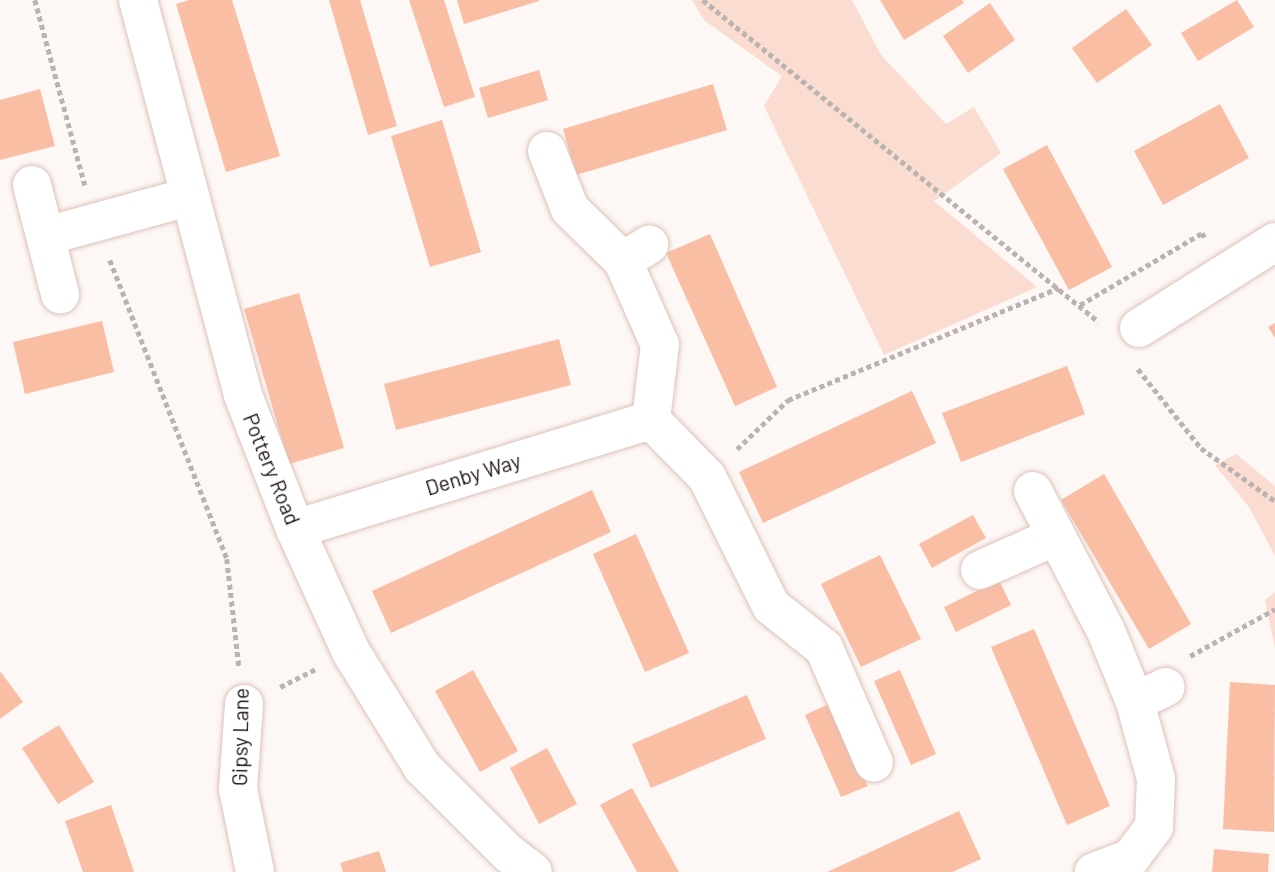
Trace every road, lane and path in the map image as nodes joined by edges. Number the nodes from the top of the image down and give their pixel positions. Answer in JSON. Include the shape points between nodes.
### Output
{"nodes":[{"id":1,"x":35,"y":0,"type":"edge"},
{"id":2,"x":138,"y":0,"type":"edge"},
{"id":3,"x":704,"y":0,"type":"edge"},
{"id":4,"x":547,"y":151,"type":"dead end"},
{"id":5,"x":33,"y":185,"type":"dead end"},
{"id":6,"x":188,"y":197,"type":"junction"},
{"id":7,"x":96,"y":220,"type":"junction"},
{"id":8,"x":46,"y":236,"type":"junction"},
{"id":9,"x":1275,"y":242,"type":"edge"},
{"id":10,"x":1059,"y":288,"type":"junction"},
{"id":11,"x":60,"y":294,"type":"dead end"},
{"id":12,"x":1126,"y":340,"type":"junction"},
{"id":13,"x":650,"y":420,"type":"junction"},
{"id":14,"x":707,"y":477,"type":"junction"},
{"id":15,"x":1033,"y":491,"type":"dead end"},
{"id":16,"x":1275,"y":501,"type":"edge"},
{"id":17,"x":295,"y":529,"type":"junction"},
{"id":18,"x":1056,"y":536,"type":"junction"},
{"id":19,"x":980,"y":570,"type":"dead end"},
{"id":20,"x":1275,"y":609,"type":"edge"},
{"id":21,"x":352,"y":652,"type":"junction"},
{"id":22,"x":1151,"y":695,"type":"junction"},
{"id":23,"x":244,"y":704,"type":"junction"},
{"id":24,"x":874,"y":763,"type":"dead end"},
{"id":25,"x":1133,"y":865,"type":"edge"},
{"id":26,"x":255,"y":872,"type":"edge"},
{"id":27,"x":533,"y":872,"type":"edge"},
{"id":28,"x":1094,"y":872,"type":"edge"}],
"edges":[{"from":1,"to":7,"type":"path","name":"Gipsy Lane"},
{"from":2,"to":6,"type":"street","name":"Pottery Road"},
{"from":3,"to":10,"type":"path"},
{"from":4,"to":13,"type":"street","via":[[570,209],[636,253],[660,345]]},
{"from":5,"to":8,"type":"street"},
{"from":6,"to":7,"type":"street"},
{"from":6,"to":17,"type":"street","name":"Pottery Road","via":[[243,395]]},
{"from":7,"to":8,"type":"street"},
{"from":7,"to":23,"type":"path","name":"Gipsy Lane","via":[[227,559]]},
{"from":8,"to":11,"type":"street"},
{"from":9,"to":12,"type":"street"},
{"from":10,"to":12,"type":"path"},
{"from":10,"to":14,"type":"path","via":[[788,400]]},
{"from":12,"to":16,"type":"path","via":[[1201,448]]},
{"from":13,"to":14,"type":"street"},
{"from":13,"to":17,"type":"street","name":"Denby Way"},
{"from":14,"to":24,"type":"street","via":[[771,606],[824,648]]},
{"from":15,"to":18,"type":"street"},
{"from":17,"to":21,"type":"street","name":"Pottery Road"},
{"from":18,"to":19,"type":"street"},
{"from":18,"to":22,"type":"street","via":[[1106,631]]},
{"from":20,"to":22,"type":"path","via":[[1181,661]]},
{"from":21,"to":23,"type":"path"},
{"from":21,"to":27,"type":"street","name":"Pottery Road","via":[[422,767]]},
{"from":22,"to":25,"type":"street","via":[[1154,827]]},
{"from":23,"to":26,"type":"street","name":"Gipsy Lane","via":[[238,789]]},
{"from":25,"to":28,"type":"street"}]}
